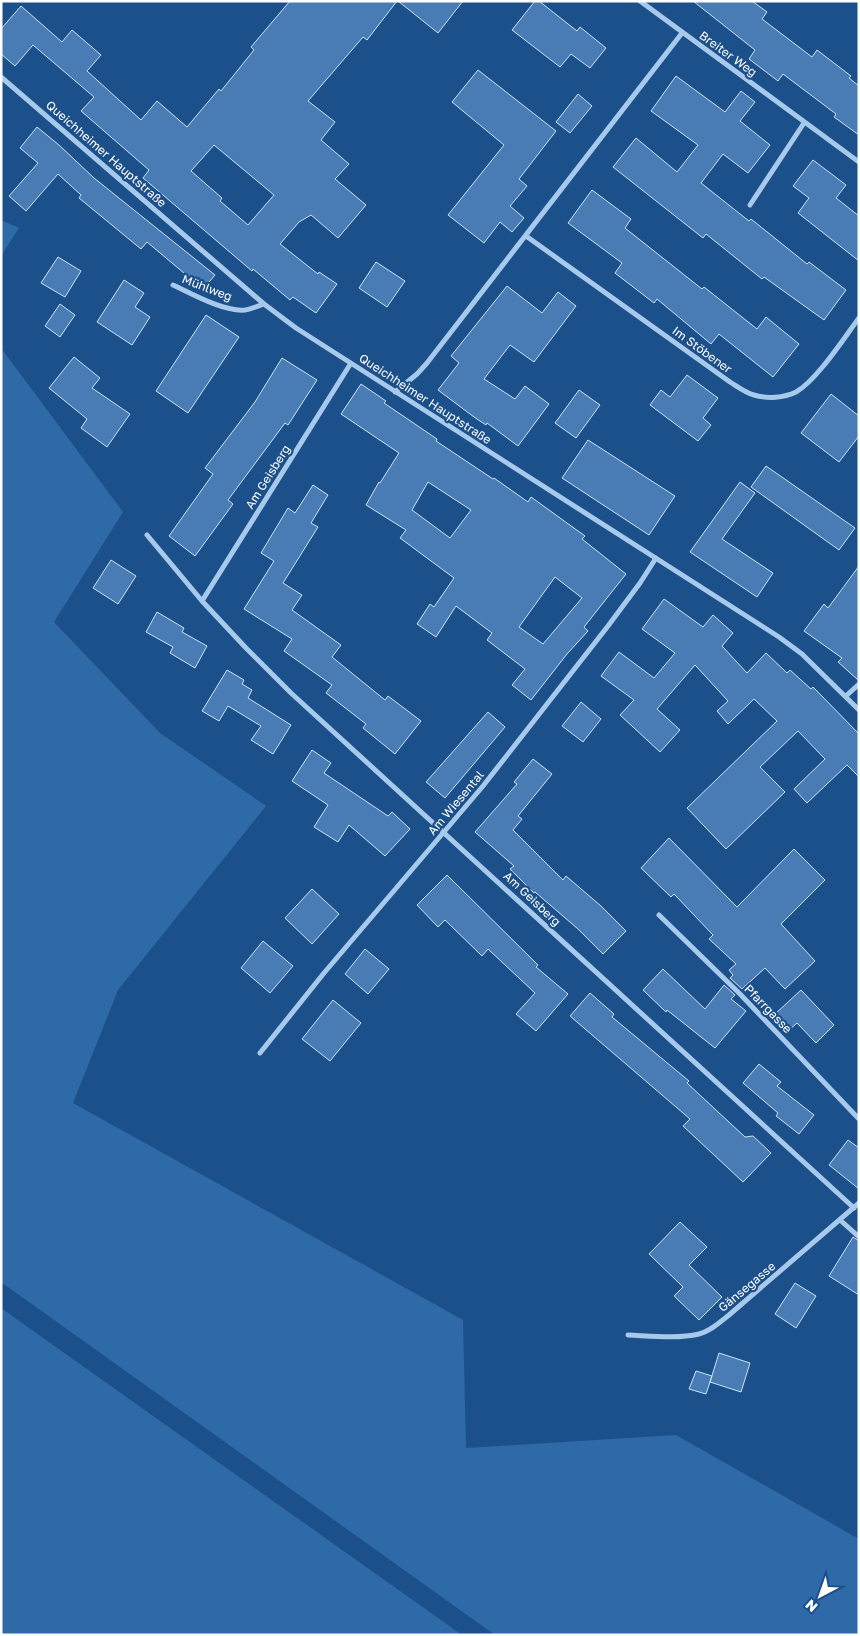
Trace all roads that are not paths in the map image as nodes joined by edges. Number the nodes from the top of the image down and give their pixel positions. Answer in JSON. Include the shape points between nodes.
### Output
{"nodes":[{"id":1,"x":640,"y":1,"type":"edge"},
{"id":2,"x":682,"y":33,"type":"junction"},
{"id":3,"x":1,"y":77,"type":"edge"},
{"id":4,"x":804,"y":123,"type":"junction"},
{"id":5,"x":859,"y":162,"type":"edge"},
{"id":6,"x":750,"y":205,"type":"dead end"},
{"id":7,"x":526,"y":236,"type":"junction"},
{"id":8,"x":173,"y":285,"type":"dead end"},
{"id":9,"x":264,"y":304,"type":"junction"},
{"id":10,"x":859,"y":318,"type":"edge"},
{"id":11,"x":351,"y":363,"type":"junction"},
{"id":12,"x":394,"y":392,"type":"junction"},
{"id":13,"x":146,"y":536,"type":"dead end"},
{"id":14,"x":656,"y":558,"type":"junction"},
{"id":15,"x":202,"y":601,"type":"junction"},
{"id":16,"x":859,"y":684,"type":"edge"},
{"id":17,"x":846,"y":696,"type":"junction"},
{"id":18,"x":859,"y":710,"type":"edge"},
{"id":19,"x":445,"y":832,"type":"junction"},
{"id":20,"x":659,"y":915,"type":"dead end"},
{"id":21,"x":260,"y":1053,"type":"dead end"},
{"id":22,"x":859,"y":1119,"type":"edge"},
{"id":23,"x":859,"y":1203,"type":"edge"},
{"id":24,"x":854,"y":1208,"type":"junction"},
{"id":25,"x":840,"y":1220,"type":"junction"},
{"id":26,"x":859,"y":1237,"type":"edge"},
{"id":27,"x":628,"y":1335,"type":"dead end"}],
"edges":[{"from":1,"to":2,"type":"street","name":"Breiter Weg"},
{"from":2,"to":4,"type":"street","name":"Breiter Weg"},
{"from":2,"to":7,"type":"street"},
{"from":3,"to":9,"type":"street","name":"Queichheimer Hauptstraße"},
{"from":4,"to":5,"type":"street","name":"Breiter Weg"},
{"from":4,"to":6,"type":"street"},
{"from":7,"to":10,"type":"street","name":"Im Stöbener","via":[[730,382],[753,395],[784,396],[797,391],[815,375]]},
{"from":7,"to":12,"type":"street","via":[[427,363]]},
{"from":8,"to":9,"type":"street","name":"Mühlweg","via":[[231,308],[244,310]]},
{"from":9,"to":11,"type":"street","name":"Queichheimer Hauptstraße"},
{"from":11,"to":12,"type":"street","name":"Queichheimer Hauptstraße"},
{"from":11,"to":15,"type":"street","name":"Am Geisberg"},
{"from":12,"to":14,"type":"street","name":"Queichheimer Hauptstraße"},
{"from":13,"to":15,"type":"street","name":"Am Geisberg"},
{"from":14,"to":17,"type":"street","name":"Queichheimer Hauptstraße","via":[[794,647]]},
{"from":14,"to":19,"type":"street","name":"Am Wiesental","via":[[563,684]]},
{"from":15,"to":19,"type":"street","name":"Am Geisberg","via":[[291,693]]},
{"from":16,"to":17,"type":"street"},
{"from":17,"to":18,"type":"street","name":"Queichheimer Hauptstraße"},
{"from":19,"to":21,"type":"street","name":"Am Wiesental"},
{"from":19,"to":24,"type":"street","name":"Am Geisberg"},
{"from":20,"to":22,"type":"street","name":"Pfarrgasse","via":[[740,994]]},
{"from":23,"to":24,"type":"street","name":"Gänsegasse"},
{"from":24,"to":25,"type":"street","name":"Gänsegasse"},
{"from":25,"to":26,"type":"street"},
{"from":25,"to":27,"type":"street","name":"Gänsegasse","via":[[729,1316],[708,1330],[677,1336]]}]}
